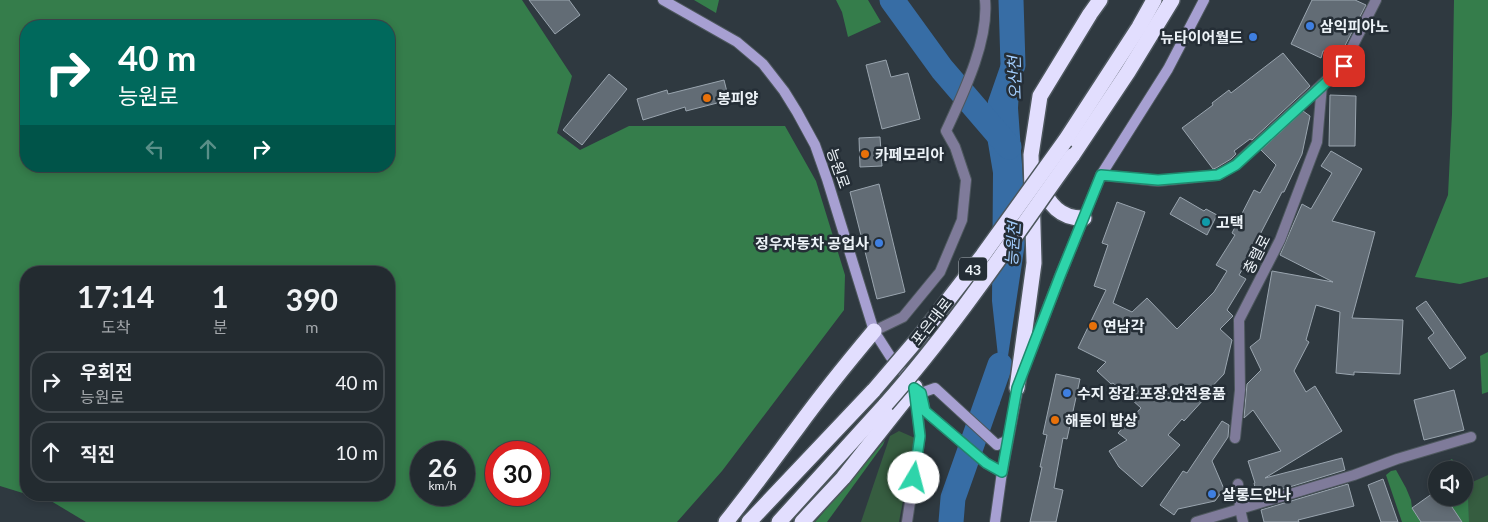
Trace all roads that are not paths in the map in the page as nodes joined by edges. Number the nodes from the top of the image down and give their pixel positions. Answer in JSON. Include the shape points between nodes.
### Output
{"nodes":[{"id":1,"x":663,"y":0,"type":"edge"},
{"id":2,"x":985,"y":0,"type":"edge"},
{"id":3,"x":1100,"y":0,"type":"edge"},
{"id":4,"x":1154,"y":0,"type":"edge"},
{"id":5,"x":1172,"y":0,"type":"edge"},
{"id":6,"x":1204,"y":0,"type":"edge"},
{"id":7,"x":1376,"y":0,"type":"edge"},
{"id":8,"x":1322,"y":86,"type":"junction"},
{"id":9,"x":1032,"y":164,"type":"junction"},
{"id":10,"x":1101,"y":175,"type":"junction"},
{"id":11,"x":1084,"y":218,"type":"junction"},
{"id":12,"x":874,"y":330,"type":"junction"},
{"id":13,"x":1017,"y":388,"type":"junction"},
{"id":14,"x":918,"y":390,"type":"junction"},
{"id":15,"x":1471,"y":436,"type":"dead end"},
{"id":16,"x":1235,"y":438,"type":"dead end"},
{"id":17,"x":1008,"y":440,"type":"junction"},
{"id":18,"x":1002,"y":472,"type":"junction"},
{"id":19,"x":1238,"y":484,"type":"dead end"},
{"id":20,"x":1240,"y":509,"type":"junction"},
{"id":21,"x":726,"y":522,"type":"edge"},
{"id":22,"x":749,"y":522,"type":"edge"},
{"id":23,"x":778,"y":522,"type":"edge"},
{"id":24,"x":802,"y":522,"type":"edge"},
{"id":25,"x":907,"y":522,"type":"edge"},
{"id":26,"x":995,"y":522,"type":"edge"},
{"id":27,"x":1196,"y":522,"type":"edge"},
{"id":28,"x":1243,"y":522,"type":"edge"}],
"edges":[{"from":1,"to":12,"type":"street","name":"능원로","via":[[737,42],[763,64],[788,98],[815,145],[828,179]]},
{"from":2,"to":12,"type":"street","via":[[983,34],[972,71],[946,130],[966,180],[962,220],[940,272],[903,317]]},
{"from":3,"to":9,"type":"highway","via":[[1040,96]]},
{"from":4,"to":22,"type":"highway","number":"43","bridge":true,"via":[[1065,141],[983,255],[874,390]]},
{"from":5,"to":23,"type":"highway","name":"포은대로","number":"43","bridge":true,"via":[[1072,156],[962,310],[904,385]]},
{"from":6,"to":10,"type":"street","via":[[1168,69]]},
{"from":7,"to":8,"type":"street","via":[[1344,66]]},
{"from":8,"to":10,"type":"street","via":[[1236,165],[1218,175],[1158,180]]},
{"from":8,"to":16,"type":"street","name":"충렬로","via":[[1317,142],[1280,240],[1239,320],[1240,390]]},
{"from":9,"to":11,"type":"highway","via":[[1055,209],[1066,216]]},
{"from":9,"to":13,"type":"highway","via":[[1034,263]]},
{"from":10,"to":11,"type":"street"},
{"from":11,"to":13,"type":"street"},
{"from":12,"to":14,"type":"street","name":"능원로"},
{"from":12,"to":21,"type":"highway"},
{"from":13,"to":17,"type":"street"},
{"from":14,"to":17,"type":"street","via":[[935,388],[997,444]]},
{"from":14,"to":18,"type":"street","name":"능원로","via":[[925,411],[986,463]]},
{"from":14,"to":24,"type":"highway"},
{"from":14,"to":25,"type":"street","via":[[920,436]]},
{"from":15,"to":20,"type":"street"},
{"from":17,"to":18,"type":"street"},
{"from":18,"to":26,"type":"street"},
{"from":19,"to":20,"type":"street"},
{"from":20,"to":27,"type":"street"},
{"from":20,"to":28,"type":"street"}]}
